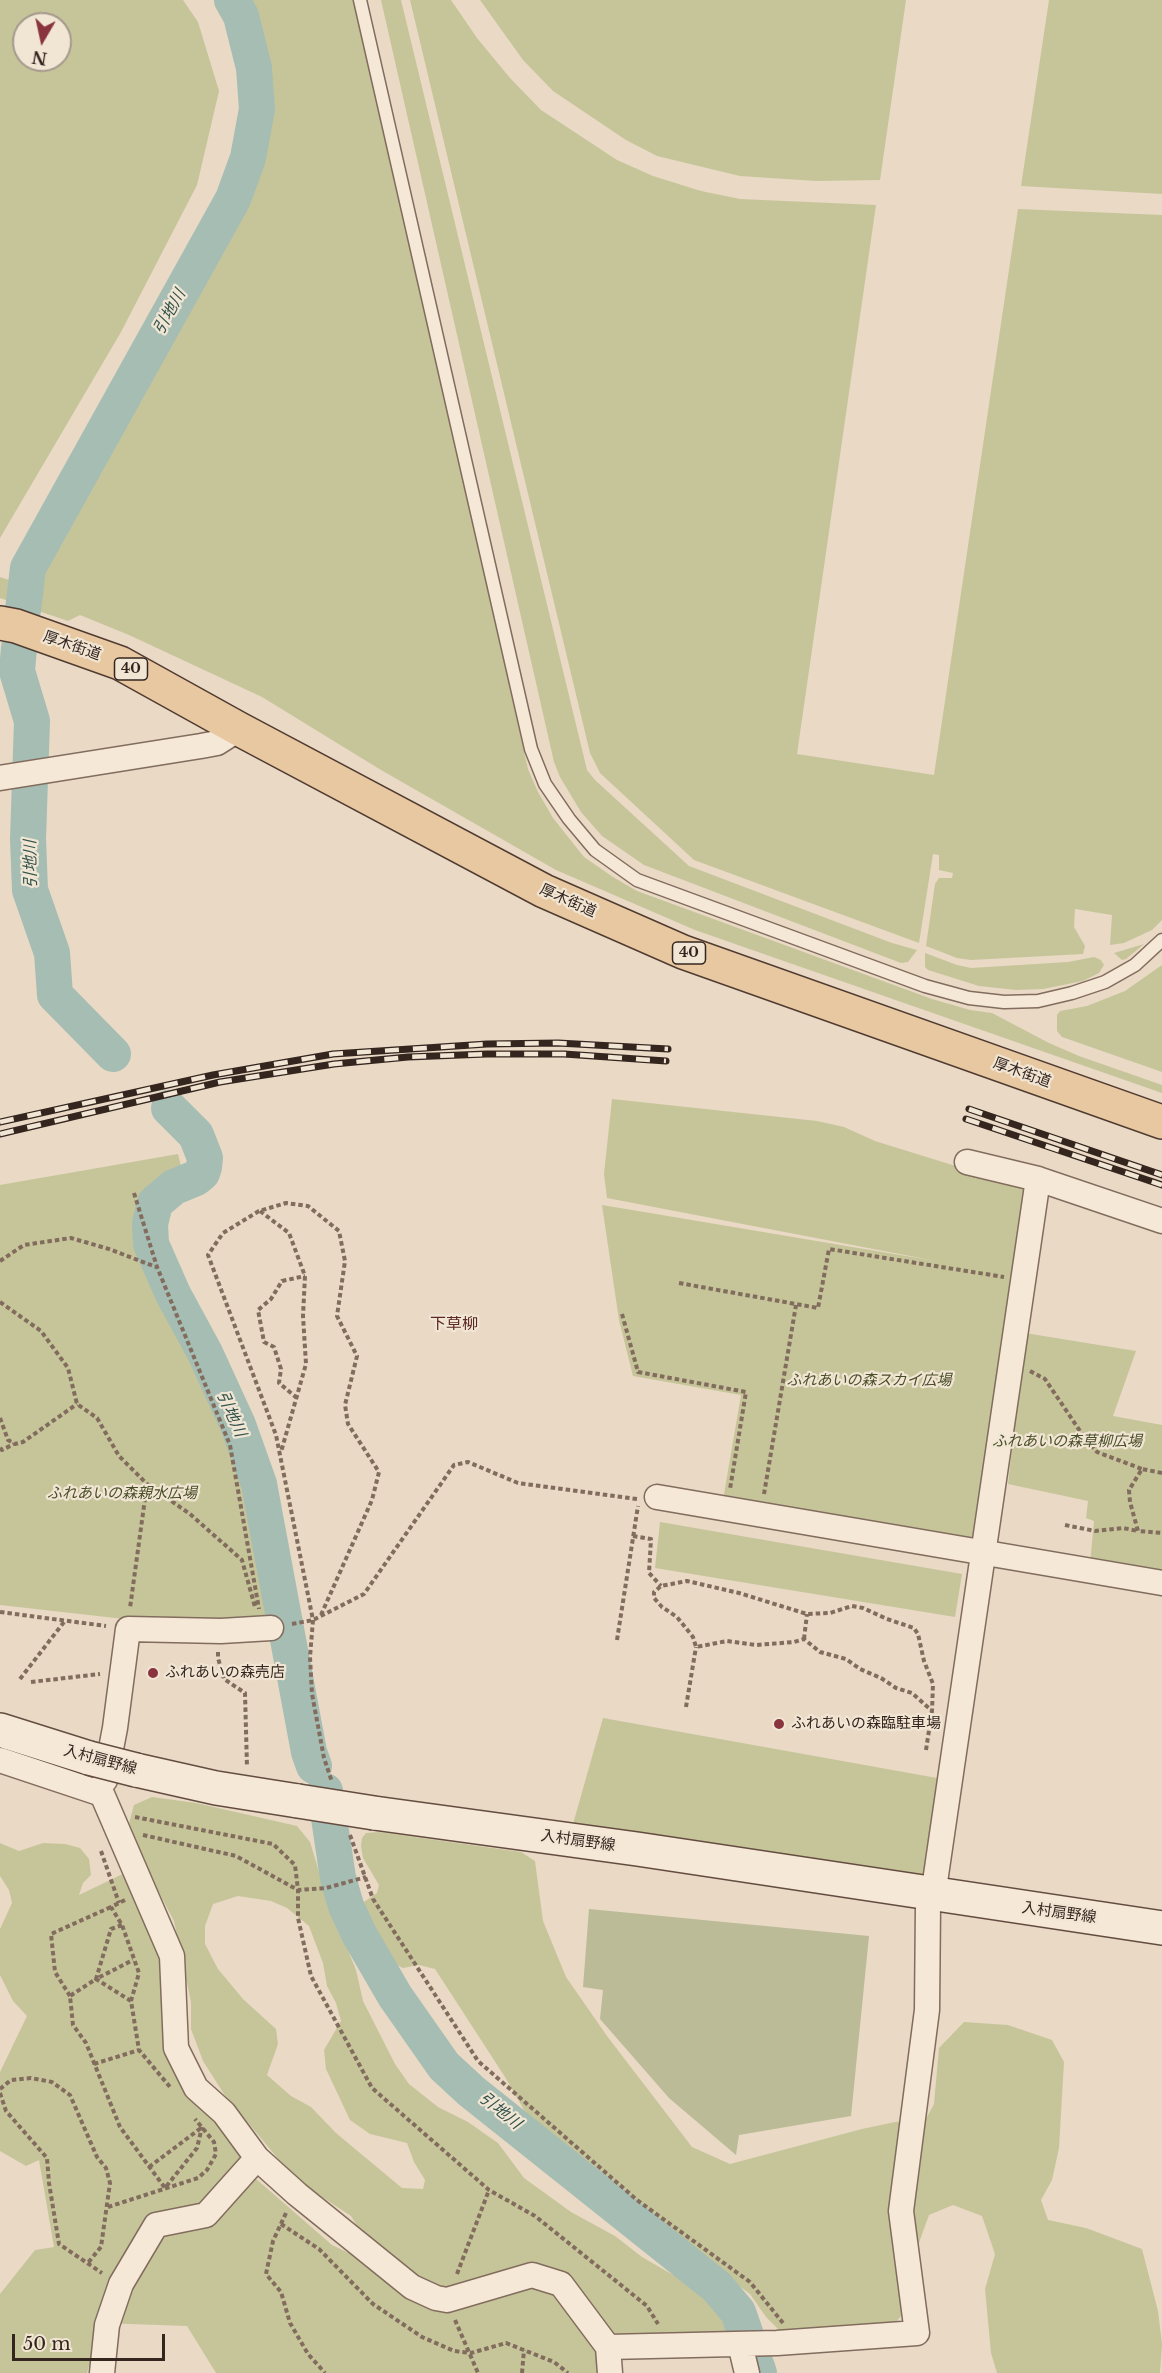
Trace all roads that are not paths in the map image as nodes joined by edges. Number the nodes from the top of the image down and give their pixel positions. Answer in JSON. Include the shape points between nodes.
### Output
{"nodes":[{"id":1,"x":360,"y":0,"type":"edge"},
{"id":2,"x":0,"y":623,"type":"edge"},
{"id":3,"x":239,"y":729,"type":"junction"},
{"id":4,"x":7,"y":777,"type":"edge"},
{"id":5,"x":1162,"y":940,"type":"edge"},
{"id":6,"x":1162,"y":1122,"type":"edge"},
{"id":7,"x":967,"y":1162,"type":"dead end"},
{"id":8,"x":1038,"y":1179,"type":"junction"},
{"id":9,"x":1162,"y":1221,"type":"edge"},
{"id":10,"x":657,"y":1497,"type":"dead end"},
{"id":11,"x":984,"y":1552,"type":"junction"},
{"id":12,"x":1162,"y":1583,"type":"edge"},
{"id":13,"x":266,"y":1628,"type":"road end"},
{"id":14,"x":0,"y":1730,"type":"edge"},
{"id":15,"x":0,"y":1760,"type":"edge"},
{"id":16,"x":110,"y":1812,"type":"junction"},
{"id":17,"x":933,"y":1894,"type":"junction"},
{"id":18,"x":1162,"y":1928,"type":"edge"},
{"id":19,"x":256,"y":2158,"type":"junction"},
{"id":20,"x":740,"y":2344,"type":"junction"},
{"id":21,"x":608,"y":2348,"type":"junction"},
{"id":22,"x":102,"y":2373,"type":"edge"},
{"id":23,"x":610,"y":2373,"type":"edge"},
{"id":24,"x":747,"y":2373,"type":"edge"}],
"edges":[{"from":1,"to":5,"type":"lane","via":[[531,749],[545,784],[588,842],[637,880],[925,986],[969,998],[1038,1001],[1072,993],[1105,982],[1135,965]]},
{"from":2,"to":3,"type":"main road","name":"厚木街道","number":"40","via":[[120,663]]},
{"from":3,"to":4,"type":"street","via":[[217,743]]},
{"from":3,"to":6,"type":"main road","name":"厚木街道","number":"40","via":[[544,891],[683,952]]},
{"from":7,"to":8,"type":"street"},
{"from":8,"to":9,"type":"street"},
{"from":8,"to":11,"type":"street"},
{"from":10,"to":11,"type":"street"},
{"from":11,"to":12,"type":"street"},
{"from":11,"to":17,"type":"street"},
{"from":13,"to":16,"type":"street","via":[[128,1629],[115,1728]]},
{"from":14,"to":17,"type":"street","name":"入村扇野線","bridge":true,"via":[[136,1770],[298,1801],[361,1821],[637,1849]]},
{"from":15,"to":16,"type":"street"},
{"from":16,"to":19,"type":"street","via":[[172,1956],[176,2048],[196,2088],[224,2113]]},
{"from":17,"to":18,"type":"street","name":"入村扇野線"},
{"from":17,"to":20,"type":"street","via":[[928,1905],[927,2010],[901,2211],[917,2333]]},
{"from":19,"to":21,"type":"street","via":[[412,2287],[447,2300],[532,2275],[561,2284]]},
{"from":19,"to":22,"type":"street","via":[[206,2215],[156,2225],[121,2284],[108,2325]]},
{"from":20,"to":21,"type":"street"},
{"from":20,"to":24,"type":"street"},
{"from":21,"to":23,"type":"street"}]}
